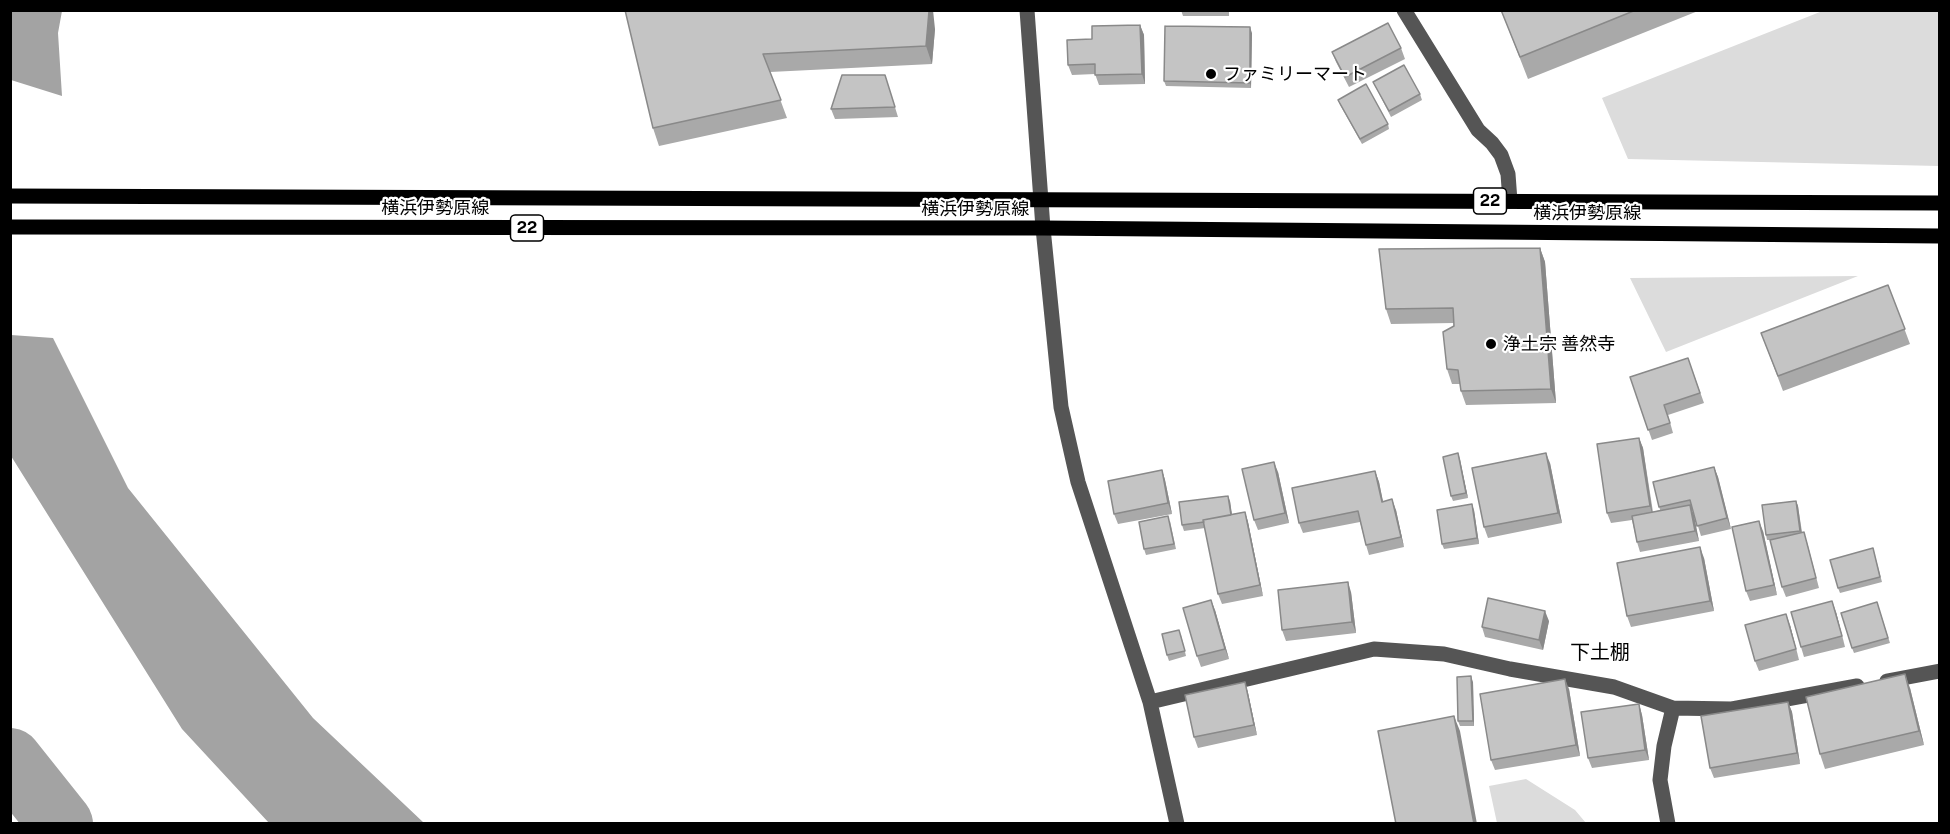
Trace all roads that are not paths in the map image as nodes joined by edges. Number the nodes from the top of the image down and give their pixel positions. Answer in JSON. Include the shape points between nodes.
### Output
{"nodes":[{"id":1,"x":1027,"y":10,"type":"edge"},
{"id":2,"x":1404,"y":10,"type":"edge"},
{"id":3,"x":10,"y":196,"type":"edge"},
{"id":4,"x":1041,"y":200,"type":"junction"},
{"id":5,"x":1510,"y":201,"type":"junction"},
{"id":6,"x":1940,"y":203,"type":"edge"},
{"id":7,"x":10,"y":227,"type":"edge"},
{"id":8,"x":1043,"y":228,"type":"junction"},
{"id":9,"x":1940,"y":236,"type":"edge"},
{"id":10,"x":1940,"y":671,"type":"edge"},
{"id":11,"x":1150,"y":702,"type":"junction"},
{"id":12,"x":1672,"y":708,"type":"junction"},
{"id":13,"x":1177,"y":824,"type":"edge"},
{"id":14,"x":1668,"y":824,"type":"edge"}],
"edges":[{"from":1,"to":4,"type":"street"},
{"from":2,"to":5,"type":"street","via":[[1478,130],[1501,155],[1508,174]]},
{"from":3,"to":4,"type":"main road","name":"横浜伊勢原線","number":"22"},
{"from":4,"to":5,"type":"main road","name":"横浜伊勢原線","number":"22"},
{"from":4,"to":8,"type":"street"},
{"from":5,"to":6,"type":"main road","name":"横浜伊勢原線","number":"22"},
{"from":7,"to":8,"type":"main road","name":"横浜伊勢原線","number":"22"},
{"from":8,"to":9,"type":"main road","name":"横浜伊勢原線","number":"22"},
{"from":8,"to":11,"type":"street","via":[[1063,418],[1078,483]]},
{"from":10,"to":12,"type":"street","via":[[1732,709]]},
{"from":11,"to":12,"type":"street","via":[[1374,649],[1444,654],[1614,687]]},
{"from":11,"to":13,"type":"street"},
{"from":12,"to":14,"type":"street","via":[[1660,780]]}]}
